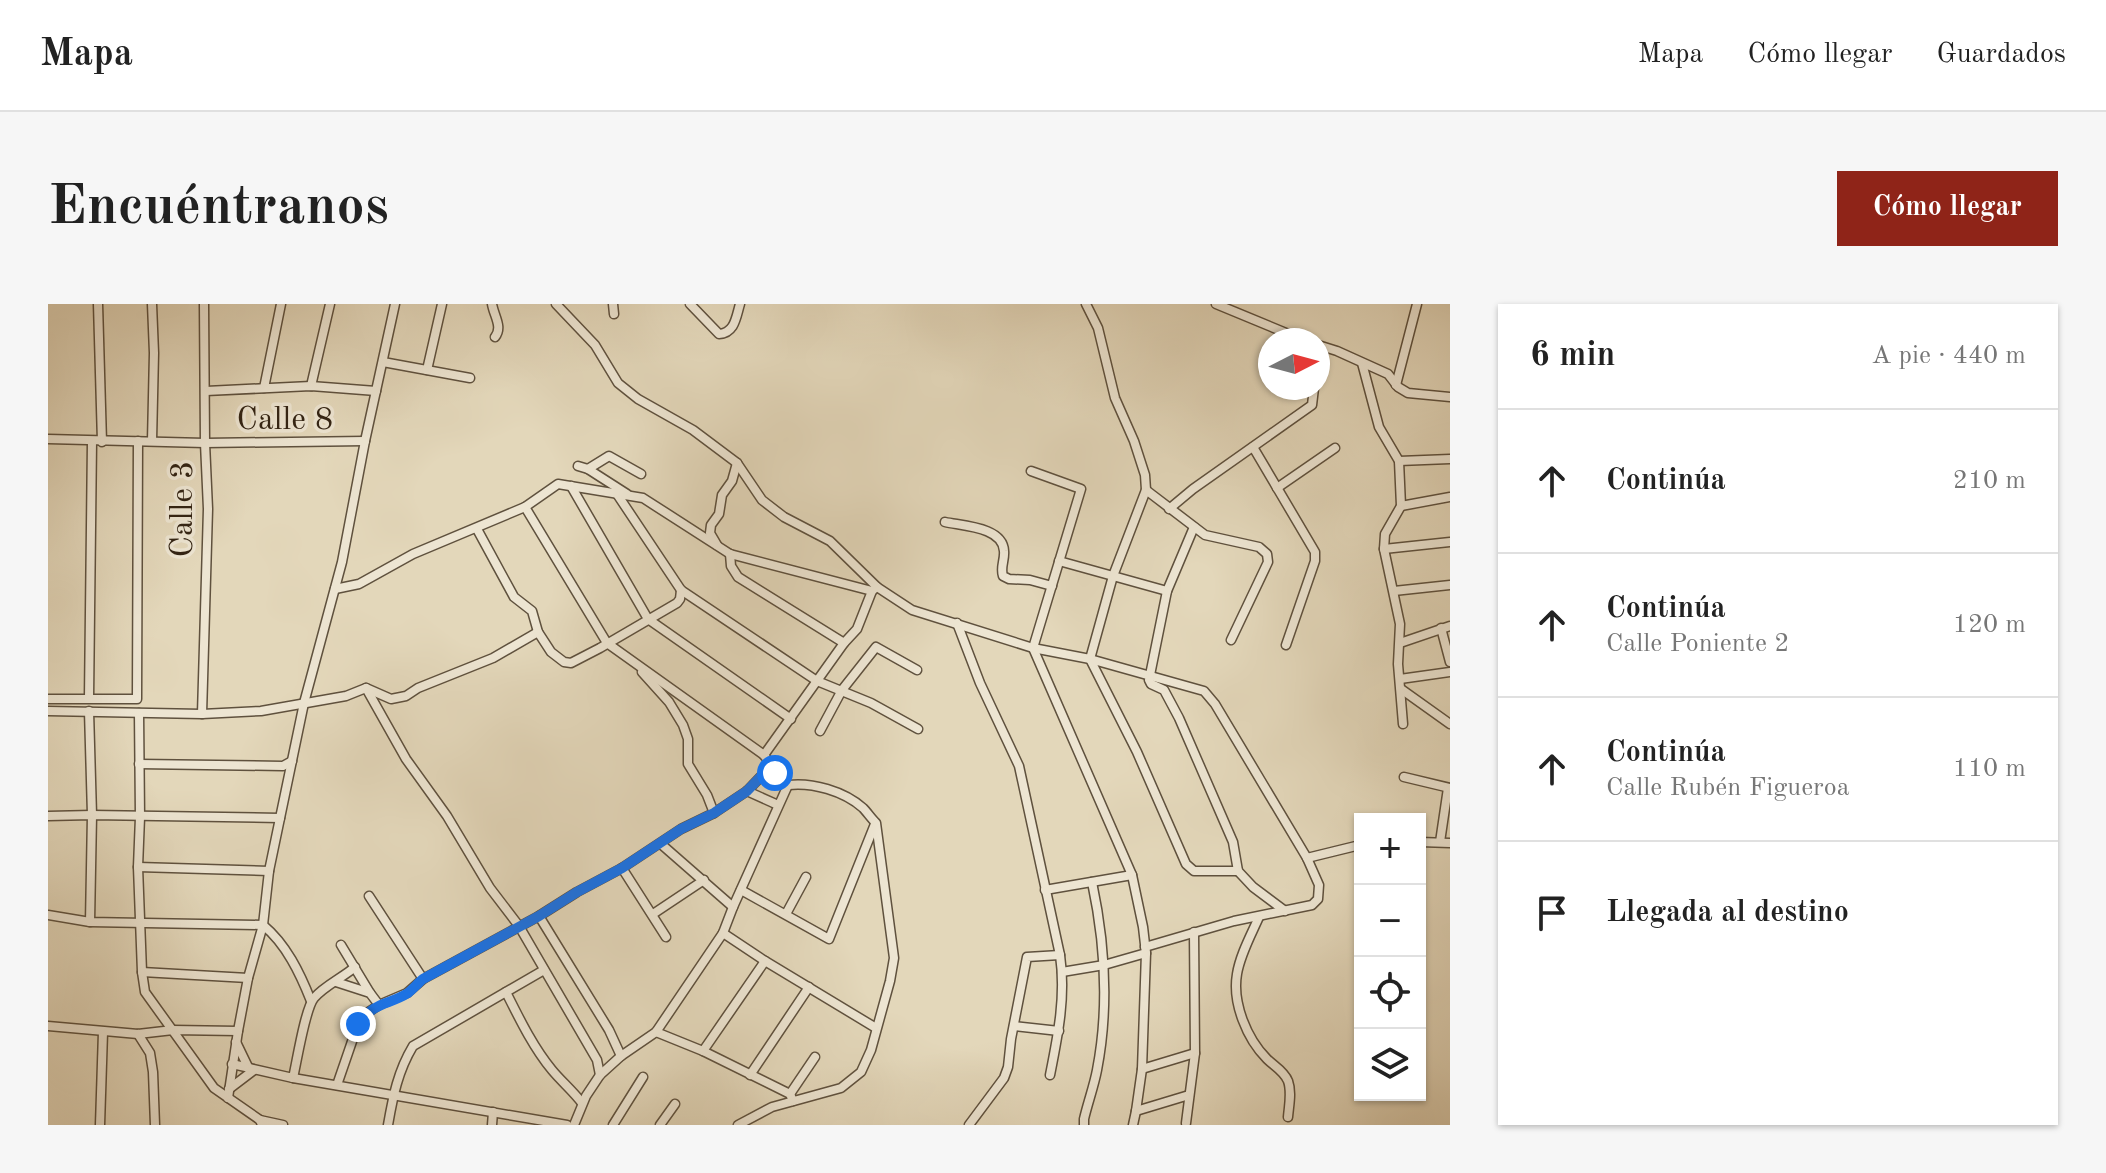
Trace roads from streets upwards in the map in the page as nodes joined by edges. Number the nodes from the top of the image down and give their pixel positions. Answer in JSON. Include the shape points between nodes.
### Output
{"nodes":[{"id":1,"x":98,"y":304,"type":"edge"},
{"id":2,"x":152,"y":304,"type":"edge"},
{"id":3,"x":204,"y":304,"type":"edge"},
{"id":4,"x":281,"y":304,"type":"edge"},
{"id":5,"x":330,"y":304,"type":"edge"},
{"id":6,"x":395,"y":304,"type":"edge"},
{"id":7,"x":442,"y":304,"type":"edge"},
{"id":8,"x":492,"y":304,"type":"edge"},
{"id":9,"x":556,"y":304,"type":"edge"},
{"id":10,"x":690,"y":304,"type":"edge"},
{"id":11,"x":740,"y":304,"type":"edge"},
{"id":12,"x":1086,"y":304,"type":"edge"},
{"id":13,"x":1216,"y":304,"type":"edge"},
{"id":14,"x":1417,"y":304,"type":"edge"},
{"id":15,"x":1274,"y":328,"type":"edge"},
{"id":16,"x":495,"y":337,"type":"dead end"},
{"id":17,"x":1330,"y":349,"type":"edge"},
{"id":18,"x":383,"y":362,"type":"junction"},
{"id":19,"x":1362,"y":363,"type":"junction"},
{"id":20,"x":427,"y":370,"type":"junction"},
{"id":21,"x":470,"y":378,"type":"dead end"},
{"id":22,"x":1396,"y":385,"type":"junction"},
{"id":23,"x":311,"y":386,"type":"junction"},
{"id":24,"x":264,"y":388,"type":"junction"},
{"id":25,"x":206,"y":391,"type":"junction"},
{"id":26,"x":376,"y":391,"type":"junction"},
{"id":27,"x":1449,"y":395,"type":"edge"},
{"id":28,"x":1313,"y":400,"type":"edge"},
{"id":29,"x":48,"y":439,"type":"edge"},
{"id":30,"x":92,"y":441,"type":"junction"},
{"id":31,"x":138,"y":441,"type":"junction"},
{"id":32,"x":152,"y":441,"type":"junction"},
{"id":33,"x":365,"y":441,"type":"junction"},
{"id":34,"x":102,"y":442,"type":"junction"},
{"id":35,"x":205,"y":443,"type":"junction"},
{"id":36,"x":1253,"y":447,"type":"junction"},
{"id":37,"x":1335,"y":448,"type":"dead end"},
{"id":38,"x":1399,"y":461,"type":"junction"},
{"id":39,"x":1449,"y":461,"type":"edge"},
{"id":40,"x":737,"y":463,"type":"junction"},
{"id":41,"x":1031,"y":471,"type":"dead end"},
{"id":42,"x":641,"y":474,"type":"dead end"},
{"id":43,"x":571,"y":486,"type":"junction"},
{"id":44,"x":1277,"y":488,"type":"junction"},
{"id":45,"x":1146,"y":490,"type":"junction"},
{"id":46,"x":617,"y":494,"type":"junction"},
{"id":47,"x":631,"y":496,"type":"junction"},
{"id":48,"x":1450,"y":497,"type":"edge"},
{"id":49,"x":1401,"y":506,"type":"junction"},
{"id":50,"x":525,"y":507,"type":"junction"},
{"id":51,"x":1169,"y":509,"type":"junction"},
{"id":52,"x":945,"y":522,"type":"dead end"},
{"id":53,"x":1194,"y":527,"type":"junction"},
{"id":54,"x":477,"y":529,"type":"junction"},
{"id":55,"x":1450,"y":542,"type":"edge"},
{"id":56,"x":717,"y":547,"type":"junction"},
{"id":57,"x":1384,"y":549,"type":"junction"},
{"id":58,"x":730,"y":554,"type":"junction"},
{"id":59,"x":1059,"y":561,"type":"junction"},
{"id":60,"x":1113,"y":576,"type":"junction"},
{"id":61,"x":1450,"y":585,"type":"edge"},
{"id":62,"x":1052,"y":586,"type":"junction"},
{"id":63,"x":335,"y":589,"type":"junction"},
{"id":64,"x":874,"y":589,"type":"junction"},
{"id":65,"x":681,"y":590,"type":"junction"},
{"id":66,"x":1167,"y":591,"type":"junction"},
{"id":67,"x":1394,"y":591,"type":"junction"},
{"id":68,"x":648,"y":619,"type":"junction"},
{"id":69,"x":957,"y":623,"type":"junction"},
{"id":70,"x":1446,"y":627,"type":"edge"},
{"id":71,"x":538,"y":632,"type":"junction"},
{"id":72,"x":1231,"y":640,"type":"dead end"},
{"id":73,"x":844,"y":643,"type":"junction"},
{"id":74,"x":1400,"y":643,"type":"junction"},
{"id":75,"x":1286,"y":645,"type":"dead end"},
{"id":76,"x":604,"y":646,"type":"junction"},
{"id":77,"x":1033,"y":648,"type":"junction"},
{"id":78,"x":1090,"y":659,"type":"junction"},
{"id":79,"x":1450,"y":662,"type":"edge"},
{"id":80,"x":917,"y":670,"type":"dead end"},
{"id":81,"x":1450,"y":672,"type":"edge"},
{"id":82,"x":1149,"y":674,"type":"junction"},
{"id":83,"x":817,"y":681,"type":"junction"},
{"id":84,"x":1401,"y":684,"type":"junction"},
{"id":85,"x":366,"y":688,"type":"junction"},
{"id":86,"x":842,"y":690,"type":"junction"},
{"id":87,"x":89,"y":698,"type":"junction"},
{"id":88,"x":48,"y":699,"type":"edge"},
{"id":89,"x":304,"y":703,"type":"junction"},
{"id":90,"x":48,"y":711,"type":"edge"},
{"id":91,"x":89,"y":711,"type":"junction"},
{"id":92,"x":139,"y":713,"type":"junction"},
{"id":93,"x":202,"y":714,"type":"junction"},
{"id":94,"x":791,"y":719,"type":"junction"},
{"id":95,"x":1403,"y":724,"type":"dead end"},
{"id":96,"x":1450,"y":724,"type":"edge"},
{"id":97,"x":918,"y":729,"type":"dead end"},
{"id":98,"x":820,"y":731,"type":"dead end"},
{"id":99,"x":764,"y":755,"type":"junction"},
{"id":100,"x":292,"y":761,"type":"junction"},
{"id":101,"x":139,"y":764,"type":"junction"},
{"id":102,"x":769,"y":768,"type":"junction"},
{"id":103,"x":1404,"y":777,"type":"dead end"},
{"id":104,"x":788,"y":785,"type":"junction"},
{"id":105,"x":1449,"y":788,"type":"edge"},
{"id":106,"x":747,"y":791,"type":"junction"},
{"id":107,"x":778,"y":805,"type":"junction"},
{"id":108,"x":714,"y":813,"type":"junction"},
{"id":109,"x":92,"y":815,"type":"junction"},
{"id":110,"x":48,"y":816,"type":"edge"},
{"id":111,"x":140,"y":817,"type":"junction"},
{"id":112,"x":280,"y":818,"type":"junction"},
{"id":113,"x":876,"y":823,"type":"junction"},
{"id":114,"x":1426,"y":842,"type":"edge"},
{"id":115,"x":1440,"y":842,"type":"junction"},
{"id":116,"x":1450,"y":843,"type":"edge"},
{"id":117,"x":661,"y":844,"type":"junction"},
{"id":118,"x":1354,"y":846,"type":"edge"},
{"id":119,"x":1307,"y":858,"type":"junction"},
{"id":120,"x":138,"y":867,"type":"junction"},
{"id":121,"x":622,"y":868,"type":"junction"},
{"id":122,"x":269,"y":871,"type":"junction"},
{"id":123,"x":1238,"y":871,"type":"junction"},
{"id":124,"x":1132,"y":875,"type":"junction"},
{"id":125,"x":806,"y":877,"type":"dead end"},
{"id":126,"x":704,"y":880,"type":"junction"},
{"id":127,"x":1092,"y":882,"type":"junction"},
{"id":128,"x":741,"y":890,"type":"junction"},
{"id":129,"x":1045,"y":890,"type":"junction"},
{"id":130,"x":369,"y":896,"type":"dead end"},
{"id":131,"x":733,"y":907,"type":"junction"},
{"id":132,"x":1285,"y":911,"type":"junction"},
{"id":133,"x":653,"y":914,"type":"junction"},
{"id":134,"x":786,"y":914,"type":"junction"},
{"id":135,"x":48,"y":915,"type":"edge"},
{"id":136,"x":539,"y":916,"type":"junction"},
{"id":137,"x":1259,"y":917,"type":"junction"},
{"id":138,"x":90,"y":922,"type":"junction"},
{"id":139,"x":140,"y":923,"type":"junction"},
{"id":140,"x":263,"y":925,"type":"junction"},
{"id":141,"x":519,"y":926,"type":"junction"},
{"id":142,"x":1194,"y":932,"type":"junction"},
{"id":143,"x":723,"y":933,"type":"junction"},
{"id":144,"x":666,"y":937,"type":"dead end"},
{"id":145,"x":341,"y":945,"type":"dead end"},
{"id":146,"x":1146,"y":950,"type":"junction"},
{"id":147,"x":1060,"y":955,"type":"junction"},
{"id":148,"x":765,"y":961,"type":"junction"},
{"id":149,"x":1104,"y":965,"type":"junction"},
{"id":150,"x":355,"y":967,"type":"junction"},
{"id":151,"x":544,"y":970,"type":"junction"},
{"id":152,"x":142,"y":972,"type":"junction"},
{"id":153,"x":1062,"y":972,"type":"junction"},
{"id":154,"x":248,"y":978,"type":"junction"},
{"id":155,"x":423,"y":979,"type":"junction"},
{"id":156,"x":303,"y":982,"type":"junction"},
{"id":157,"x":336,"y":982,"type":"junction"},
{"id":158,"x":809,"y":987,"type":"junction"},
{"id":159,"x":322,"y":989,"type":"junction"},
{"id":160,"x":506,"y":992,"type":"junction"},
{"id":161,"x":370,"y":993,"type":"junction"},
{"id":162,"x":311,"y":1001,"type":"junction"},
{"id":163,"x":379,"y":1005,"type":"junction"},
{"id":164,"x":48,"y":1026,"type":"edge"},
{"id":165,"x":1014,"y":1026,"type":"junction"},
{"id":166,"x":876,"y":1028,"type":"junction"},
{"id":167,"x":173,"y":1030,"type":"junction"},
{"id":168,"x":238,"y":1031,"type":"junction"},
{"id":169,"x":1059,"y":1031,"type":"junction"},
{"id":170,"x":103,"y":1032,"type":"junction"},
{"id":171,"x":656,"y":1032,"type":"junction"},
{"id":172,"x":138,"y":1034,"type":"junction"},
{"id":173,"x":236,"y":1041,"type":"junction"},
{"id":174,"x":703,"y":1051,"type":"junction"},
{"id":175,"x":1195,"y":1053,"type":"junction"},
{"id":176,"x":621,"y":1056,"type":"junction"},
{"id":177,"x":815,"y":1057,"type":"dead end"},
{"id":178,"x":232,"y":1064,"type":"junction"},
{"id":179,"x":251,"y":1069,"type":"junction"},
{"id":180,"x":1142,"y":1069,"type":"junction"},
{"id":181,"x":600,"y":1075,"type":"junction"},
{"id":182,"x":750,"y":1075,"type":"junction"},
{"id":183,"x":1050,"y":1075,"type":"dead end"},
{"id":184,"x":643,"y":1077,"type":"dead end"},
{"id":185,"x":293,"y":1078,"type":"junction"},
{"id":186,"x":337,"y":1085,"type":"junction"},
{"id":187,"x":228,"y":1094,"type":"junction"},
{"id":188,"x":393,"y":1095,"type":"junction"},
{"id":189,"x":1189,"y":1095,"type":"junction"},
{"id":190,"x":791,"y":1097,"type":"junction"},
{"id":191,"x":582,"y":1103,"type":"junction"},
{"id":192,"x":675,"y":1104,"type":"dead end"},
{"id":193,"x":1136,"y":1111,"type":"junction"},
{"id":194,"x":493,"y":1112,"type":"junction"},
{"id":195,"x":1288,"y":1117,"type":"dead end"},
{"id":196,"x":261,"y":1122,"type":"edge"},
{"id":197,"x":1186,"y":1123,"type":"edge"},
{"id":198,"x":100,"y":1125,"type":"edge"},
{"id":199,"x":155,"y":1125,"type":"edge"},
{"id":200,"x":283,"y":1125,"type":"edge"},
{"id":201,"x":388,"y":1125,"type":"edge"},
{"id":202,"x":492,"y":1125,"type":"edge"},
{"id":203,"x":567,"y":1125,"type":"edge"},
{"id":204,"x":574,"y":1125,"type":"edge"},
{"id":205,"x":613,"y":1125,"type":"edge"},
{"id":206,"x":660,"y":1125,"type":"edge"},
{"id":207,"x":738,"y":1125,"type":"edge"},
{"id":208,"x":969,"y":1125,"type":"edge"},
{"id":209,"x":1084,"y":1125,"type":"edge"},
{"id":210,"x":1133,"y":1125,"type":"edge"}],
"edges":[{"from":1,"to":34,"type":"street"},
{"from":2,"to":32,"type":"street"},
{"from":3,"to":25,"type":"street","name":"Calle 3"},
{"from":4,"to":24,"type":"street"},
{"from":5,"to":23,"type":"street"},
{"from":6,"to":18,"type":"street"},
{"from":7,"to":20,"type":"street"},
{"from":8,"to":16,"type":"street","via":[[499,326]]},
{"from":9,"to":40,"type":"street","via":[[595,345],[618,383]]},
{"from":10,"to":11,"type":"street","via":[[719,334],[732,329]]},
{"from":12,"to":45,"type":"street","via":[[1098,328]]},
{"from":13,"to":15,"type":"street"},
{"from":14,"to":22,"type":"street"},
{"from":17,"to":19,"type":"street"},
{"from":18,"to":20,"type":"street"},
{"from":18,"to":26,"type":"street"},
{"from":19,"to":22,"type":"street","via":[[1388,374]]},
{"from":19,"to":38,"type":"street","via":[[1379,427]]},
{"from":20,"to":21,"type":"street"},
{"from":22,"to":27,"type":"street","via":[[1408,393]]},
{"from":23,"to":24,"type":"street"},
{"from":23,"to":26,"type":"street"},
{"from":24,"to":25,"type":"street"},
{"from":25,"to":35,"type":"street","name":"Calle 3"},
{"from":26,"to":33,"type":"street"},
{"from":28,"to":36,"type":"street"},
{"from":29,"to":30,"type":"street","name":"Calle 8"},
{"from":30,"to":34,"type":"street","name":"Calle 8"},
{"from":30,"to":87,"type":"street"},
{"from":31,"to":32,"type":"street","name":"Calle 8"},
{"from":31,"to":34,"type":"street","name":"Calle 8"},
{"from":31,"to":87,"type":"street","via":[[137,699]]},
{"from":32,"to":35,"type":"street","name":"Calle 8"},
{"from":33,"to":35,"type":"street","name":"Calle 8"},
{"from":33,"to":63,"type":"street"},
{"from":35,"to":93,"type":"street","name":"Calle 3"},
{"from":36,"to":44,"type":"street"},
{"from":36,"to":51,"type":"street"},
{"from":37,"to":44,"type":"street"},
{"from":38,"to":39,"type":"street"},
{"from":38,"to":49,"type":"street"},
{"from":40,"to":56,"type":"street","via":[[711,525]]},
{"from":40,"to":64,"type":"street","via":[[762,500],[830,541]]},
{"from":41,"to":59,"type":"street","via":[[1081,489]]},
{"from":42,"to":47,"type":"street","via":[[609,456],[583,468]]},
{"from":43,"to":46,"type":"street"},
{"from":43,"to":50,"type":"street","via":[[558,484]]},
{"from":43,"to":68,"type":"street"},
{"from":44,"to":75,"type":"street","via":[[1315,552]]},
{"from":45,"to":51,"type":"street"},
{"from":45,"to":60,"type":"street"},
{"from":46,"to":47,"type":"street"},
{"from":46,"to":65,"type":"street"},
{"from":47,"to":56,"type":"street","via":[[643,498]]},
{"from":48,"to":49,"type":"street"},
{"from":49,"to":57,"type":"street","via":[[1385,534]]},
{"from":50,"to":54,"type":"street"},
{"from":50,"to":76,"type":"street"},
{"from":51,"to":53,"type":"street"},
{"from":52,"to":62,"type":"street","via":[[1000,539],[1005,550],[1003,576]]},
{"from":53,"to":66,"type":"street"},
{"from":53,"to":72,"type":"street","via":[[1267,554],[1268,562]]},
{"from":54,"to":63,"type":"street","via":[[413,554],[359,584]]},
{"from":54,"to":71,"type":"street","via":[[514,597],[532,611]]},
{"from":55,"to":57,"type":"street"},
{"from":56,"to":58,"type":"street"},
{"from":57,"to":67,"type":"street"},
{"from":58,"to":64,"type":"street"},
{"from":58,"to":73,"type":"street","via":[[738,577]]},
{"from":59,"to":60,"type":"street"},
{"from":59,"to":62,"type":"street"},
{"from":60,"to":66,"type":"street"},
{"from":60,"to":78,"type":"street"},
{"from":61,"to":67,"type":"street"},
{"from":62,"to":77,"type":"street"},
{"from":63,"to":89,"type":"street"},
{"from":64,"to":69,"type":"street","via":[[912,610]]},
{"from":64,"to":73,"type":"street","via":[[857,629]]},
{"from":65,"to":68,"type":"street","via":[[677,603]]},
{"from":65,"to":83,"type":"street"},
{"from":66,"to":82,"type":"street"},
{"from":67,"to":74,"type":"street"},
{"from":68,"to":76,"type":"street"},
{"from":68,"to":94,"type":"street"},
{"from":69,"to":77,"type":"street"},
{"from":69,"to":129,"type":"street","via":[[1019,766]]},
{"from":70,"to":74,"type":"street"},
{"from":70,"to":79,"type":"street"},
{"from":71,"to":76,"type":"street","via":[[564,662]]},
{"from":71,"to":85,"type":"street","via":[[406,696],[391,699]]},
{"from":73,"to":83,"type":"street"},
{"from":74,"to":84,"type":"street"},
{"from":76,"to":99,"type":"street"},
{"from":76,"to":108,"type":"street","via":[[644,674],[669,702],[688,739],[688,764]]},
{"from":77,"to":78,"type":"street"},
{"from":77,"to":124,"type":"street"},
{"from":78,"to":82,"type":"street"},
{"from":78,"to":123,"type":"street","via":[[1186,864],[1194,871]]},
{"from":80,"to":86,"type":"street","via":[[876,647]]},
{"from":81,"to":84,"type":"street"},
{"from":82,"to":119,"type":"street","via":[[1204,691]]},
{"from":82,"to":123,"type":"street","via":[[1179,718],[1233,842]]},
{"from":83,"to":86,"type":"street"},
{"from":83,"to":94,"type":"street"},
{"from":84,"to":95,"type":"street"},
{"from":84,"to":96,"type":"street"},
{"from":85,"to":89,"type":"street"},
{"from":85,"to":141,"type":"street","via":[[406,759]]},
{"from":86,"to":97,"type":"street"},
{"from":86,"to":98,"type":"street"},
{"from":87,"to":88,"type":"street"},
{"from":89,"to":93,"type":"street"},
{"from":89,"to":100,"type":"street"},
{"from":90,"to":91,"type":"street"},
{"from":91,"to":92,"type":"street"},
{"from":91,"to":109,"type":"street"},
{"from":92,"to":93,"type":"street"},
{"from":92,"to":101,"type":"street"},
{"from":94,"to":99,"type":"street"},
{"from":99,"to":102,"type":"street"},
{"from":100,"to":101,"type":"street","via":[[283,766]]},
{"from":100,"to":112,"type":"street"},
{"from":101,"to":111,"type":"street"},
{"from":102,"to":104,"type":"street"},
{"from":102,"to":106,"type":"street"},
{"from":103,"to":105,"type":"street"},
{"from":104,"to":107,"type":"street"},
{"from":104,"to":113,"type":"street","via":[[829,790],[862,808]]},
{"from":105,"to":115,"type":"street"},
{"from":106,"to":107,"type":"street"},
{"from":106,"to":108,"type":"street"},
{"from":107,"to":128,"type":"street"},
{"from":108,"to":117,"type":"street"},
{"from":109,"to":110,"type":"street"},
{"from":109,"to":111,"type":"street"},
{"from":109,"to":138,"type":"street"},
{"from":111,"to":112,"type":"street"},
{"from":111,"to":120,"type":"street"},
{"from":112,"to":122,"type":"street"},
{"from":113,"to":134,"type":"street","via":[[829,939]]},
{"from":113,"to":166,"type":"street","via":[[894,958]]},
{"from":114,"to":115,"type":"street"},
{"from":115,"to":116,"type":"street"},
{"from":117,"to":121,"type":"street"},
{"from":117,"to":126,"type":"street"},
{"from":118,"to":119,"type":"street"},
{"from":119,"to":132,"type":"street","via":[[1319,885],[1318,899]]},
{"from":120,"to":122,"type":"street"},
{"from":120,"to":139,"type":"street"},
{"from":121,"to":133,"type":"street"},
{"from":121,"to":136,"type":"street"},
{"from":122,"to":140,"type":"street"},
{"from":123,"to":132,"type":"street"},
{"from":124,"to":127,"type":"street"},
{"from":124,"to":146,"type":"street"},
{"from":125,"to":134,"type":"street"},
{"from":126,"to":131,"type":"street"},
{"from":126,"to":133,"type":"street"},
{"from":127,"to":129,"type":"street"},
{"from":127,"to":149,"type":"street"},
{"from":128,"to":131,"type":"street"},
{"from":128,"to":134,"type":"street"},
{"from":129,"to":147,"type":"street"},
{"from":130,"to":155,"type":"street"},
{"from":131,"to":143,"type":"street"},
{"from":132,"to":137,"type":"street"},
{"from":133,"to":144,"type":"street"},
{"from":135,"to":138,"type":"street"},
{"from":136,"to":141,"type":"street"},
{"from":136,"to":176,"type":"street"},
{"from":137,"to":142,"type":"street"},
{"from":137,"to":195,"type":"street","via":[[1241,958],[1236,989],[1250,1039],[1289,1083]]},
{"from":138,"to":139,"type":"street"},
{"from":139,"to":140,"type":"street"},
{"from":139,"to":152,"type":"street"},
{"from":140,"to":154,"type":"street"},
{"from":140,"to":156,"type":"street","via":[[287,952]]},
{"from":141,"to":151,"type":"street"},
{"from":141,"to":155,"type":"street"},
{"from":142,"to":146,"type":"street"},
{"from":142,"to":175,"type":"street"},
{"from":143,"to":148,"type":"street"},
{"from":143,"to":171,"type":"street"},
{"from":145,"to":150,"type":"street"},
{"from":146,"to":149,"type":"street"},
{"from":146,"to":180,"type":"street"},
{"from":147,"to":153,"type":"street"},
{"from":147,"to":165,"type":"street","via":[[1027,957]]},
{"from":148,"to":158,"type":"street"},
{"from":148,"to":174,"type":"street"},
{"from":149,"to":153,"type":"street"},
{"from":149,"to":209,"type":"street","via":[[1097,1070]]},
{"from":150,"to":157,"type":"street"},
{"from":150,"to":161,"type":"street"},
{"from":151,"to":160,"type":"street"},
{"from":151,"to":181,"type":"street","via":[[597,1060]]},
{"from":152,"to":154,"type":"street"},
{"from":152,"to":167,"type":"street","via":[[145,992]]},
{"from":153,"to":169,"type":"street"},
{"from":154,"to":168,"type":"street"},
{"from":155,"to":163,"type":"street"},
{"from":156,"to":159,"type":"street"},
{"from":156,"to":162,"type":"street"},
{"from":157,"to":159,"type":"street"},
{"from":157,"to":161,"type":"street"},
{"from":158,"to":166,"type":"street"},
{"from":158,"to":182,"type":"street"},
{"from":159,"to":162,"type":"street"},
{"from":160,"to":188,"type":"street","via":[[413,1046]]},
{"from":160,"to":191,"type":"street","via":[[551,1069]]},
{"from":161,"to":163,"type":"street"},
{"from":162,"to":185,"type":"street"},
{"from":163,"to":186,"type":"street","via":[[358,1024]]},
{"from":164,"to":170,"type":"street"},
{"from":165,"to":169,"type":"street"},
{"from":165,"to":208,"type":"street","via":[[1004,1078]]},
{"from":166,"to":190,"type":"street","via":[[861,1072],[841,1088]]},
{"from":167,"to":168,"type":"street"},
{"from":167,"to":172,"type":"street"},
{"from":167,"to":187,"type":"street","via":[[214,1088]]},
{"from":168,"to":173,"type":"street"},
{"from":169,"to":183,"type":"street"},
{"from":170,"to":172,"type":"street"},
{"from":170,"to":198,"type":"street"},
{"from":171,"to":174,"type":"street"},
{"from":171,"to":176,"type":"street"},
{"from":172,"to":199,"type":"street","via":[[150,1053]]},
{"from":173,"to":178,"type":"street"},
{"from":173,"to":179,"type":"street"},
{"from":174,"to":182,"type":"street"},
{"from":175,"to":180,"type":"street"},
{"from":175,"to":189,"type":"street"},
{"from":176,"to":181,"type":"street"},
{"from":177,"to":190,"type":"street"},
{"from":178,"to":179,"type":"street"},
{"from":178,"to":187,"type":"street"},
{"from":179,"to":185,"type":"street"},
{"from":179,"to":187,"type":"street"},
{"from":180,"to":193,"type":"street"},
{"from":181,"to":191,"type":"street"},
{"from":182,"to":190,"type":"street"},
{"from":184,"to":205,"type":"street"},
{"from":185,"to":186,"type":"street"},
{"from":186,"to":188,"type":"street"},
{"from":187,"to":196,"type":"street"},
{"from":188,"to":194,"type":"street"},
{"from":188,"to":201,"type":"street"},
{"from":189,"to":193,"type":"street"},
{"from":189,"to":197,"type":"street"},
{"from":190,"to":207,"type":"street"},
{"from":191,"to":204,"type":"street"},
{"from":192,"to":206,"type":"street"},
{"from":193,"to":210,"type":"street"},
{"from":194,"to":202,"type":"street"},
{"from":194,"to":203,"type":"street"},
{"from":196,"to":200,"type":"street"}]}
